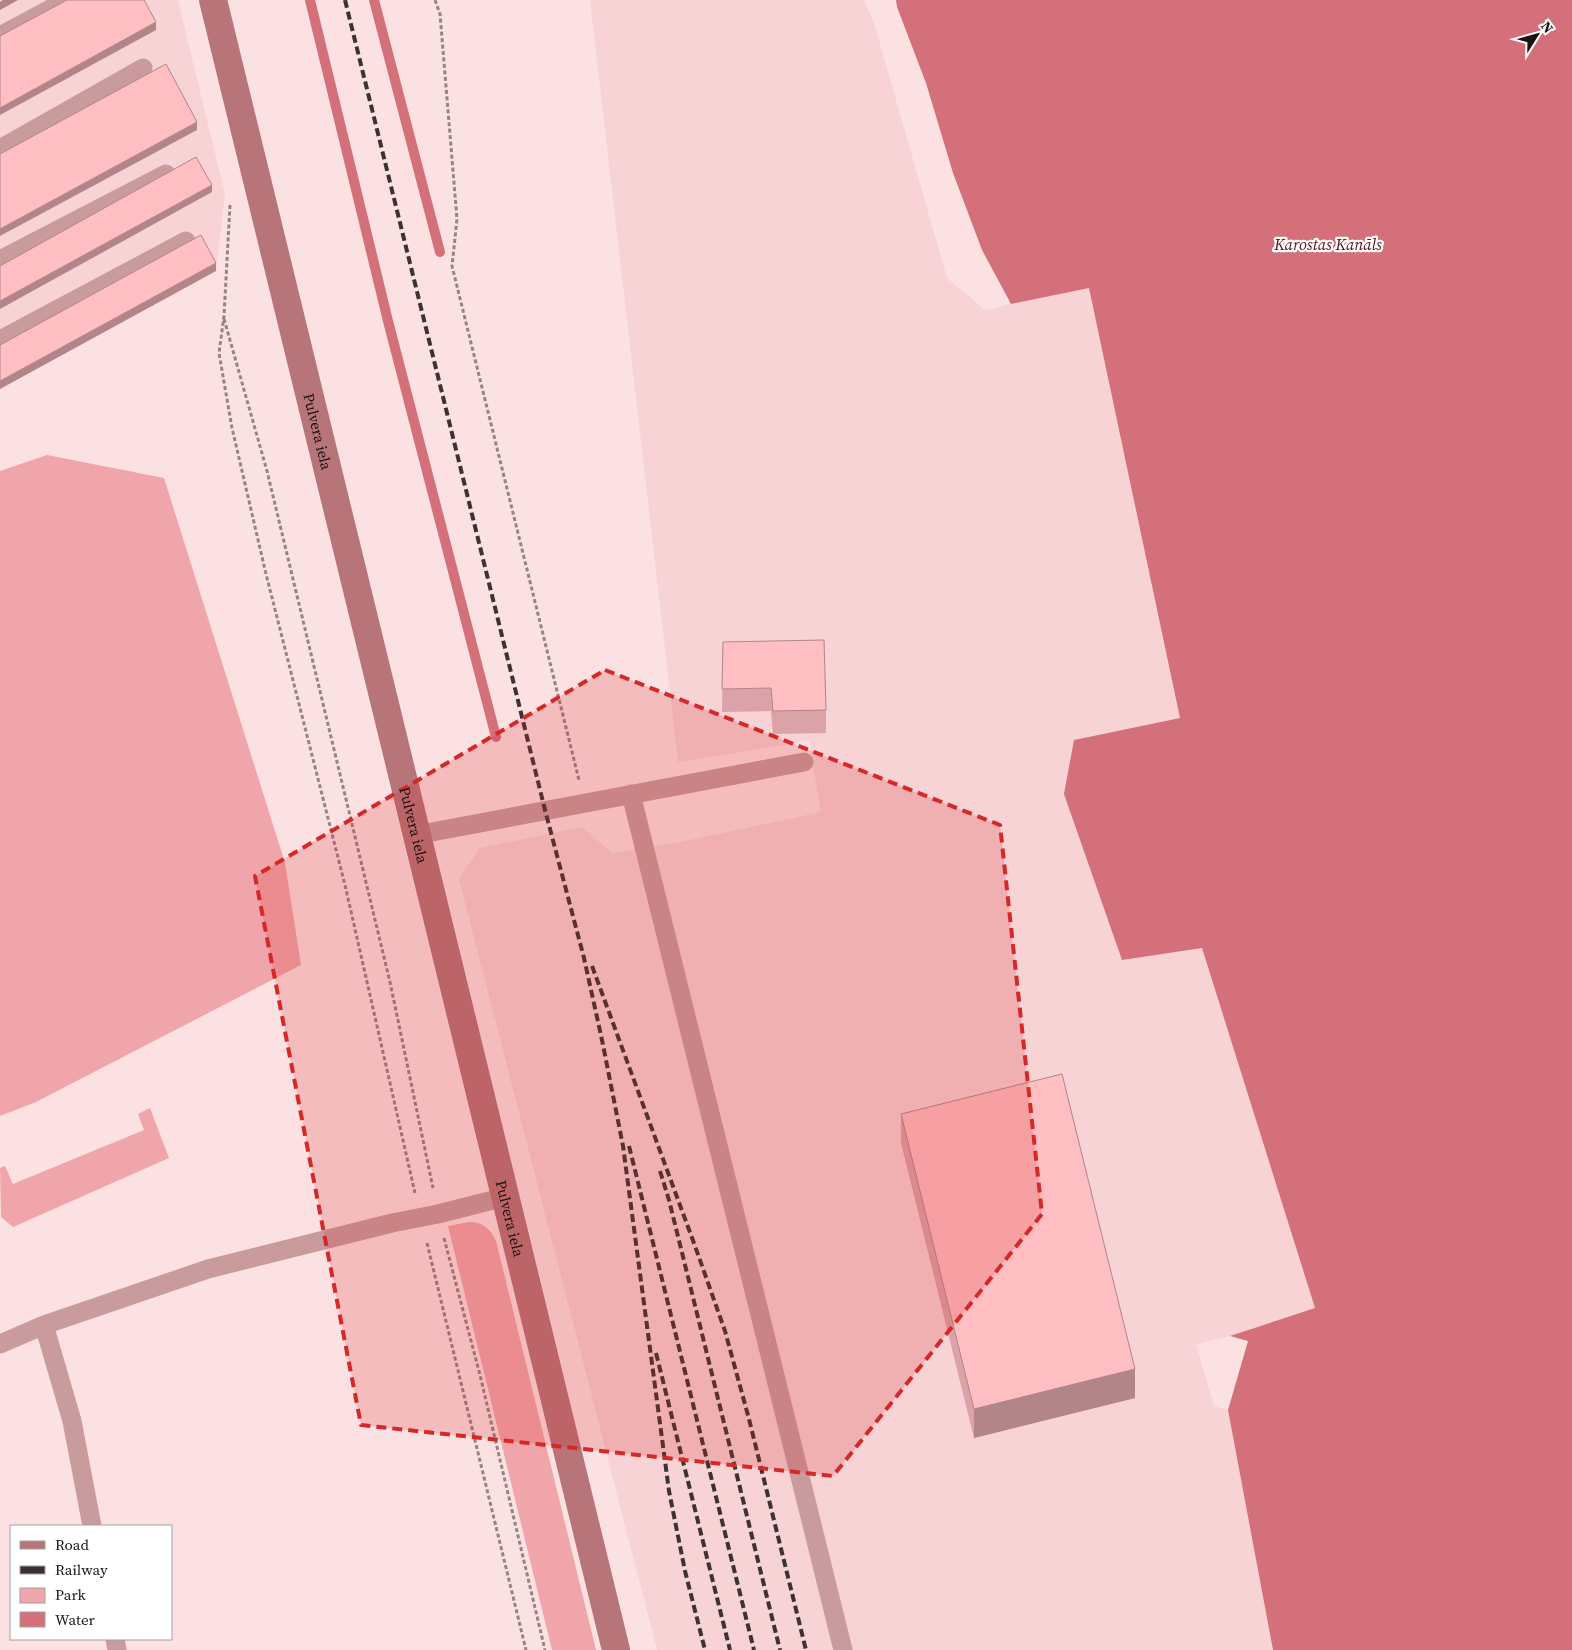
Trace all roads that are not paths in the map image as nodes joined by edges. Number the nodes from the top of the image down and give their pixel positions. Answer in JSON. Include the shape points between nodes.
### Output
{"nodes":[{"id":1,"x":67,"y":0,"type":"edge"},
{"id":2,"x":213,"y":0,"type":"edge"},
{"id":3,"x":0,"y":36,"type":"edge"},
{"id":4,"x":143,"y":68,"type":"dead end"},
{"id":5,"x":0,"y":149,"type":"edge"},
{"id":6,"x":166,"y":174,"type":"edge"},
{"id":7,"x":186,"y":241,"type":"edge"},
{"id":8,"x":0,"y":260,"type":"edge"},
{"id":9,"x":0,"y":340,"type":"edge"},
{"id":10,"x":804,"y":762,"type":"dead end"},
{"id":11,"x":631,"y":794,"type":"junction"},
{"id":12,"x":416,"y":835,"type":"junction"},
{"id":13,"x":505,"y":1197,"type":"junction"},
{"id":14,"x":44,"y":1325,"type":"junction"},
{"id":15,"x":0,"y":1344,"type":"edge"},
{"id":16,"x":92,"y":1525,"type":"edge"},
{"id":17,"x":616,"y":1650,"type":"edge"},
{"id":18,"x":843,"y":1650,"type":"edge"}],
"edges":[{"from":1,"to":3,"type":"lane"},
{"from":2,"to":12,"type":"main road","name":"Pulvera iela"},
{"from":4,"to":5,"type":"lane"},
{"from":6,"to":8,"type":"lane"},
{"from":7,"to":9,"type":"lane"},
{"from":10,"to":11,"type":"lane"},
{"from":11,"to":12,"type":"lane"},
{"from":11,"to":18,"type":"lane"},
{"from":12,"to":13,"type":"main road","name":"Pulvera iela"},
{"from":13,"to":14,"type":"lane","via":[[208,1269]]},
{"from":13,"to":17,"type":"main road","name":"Pulvera iela"},
{"from":14,"to":15,"type":"lane"},
{"from":14,"to":16,"type":"lane","via":[[72,1421]]}]}
